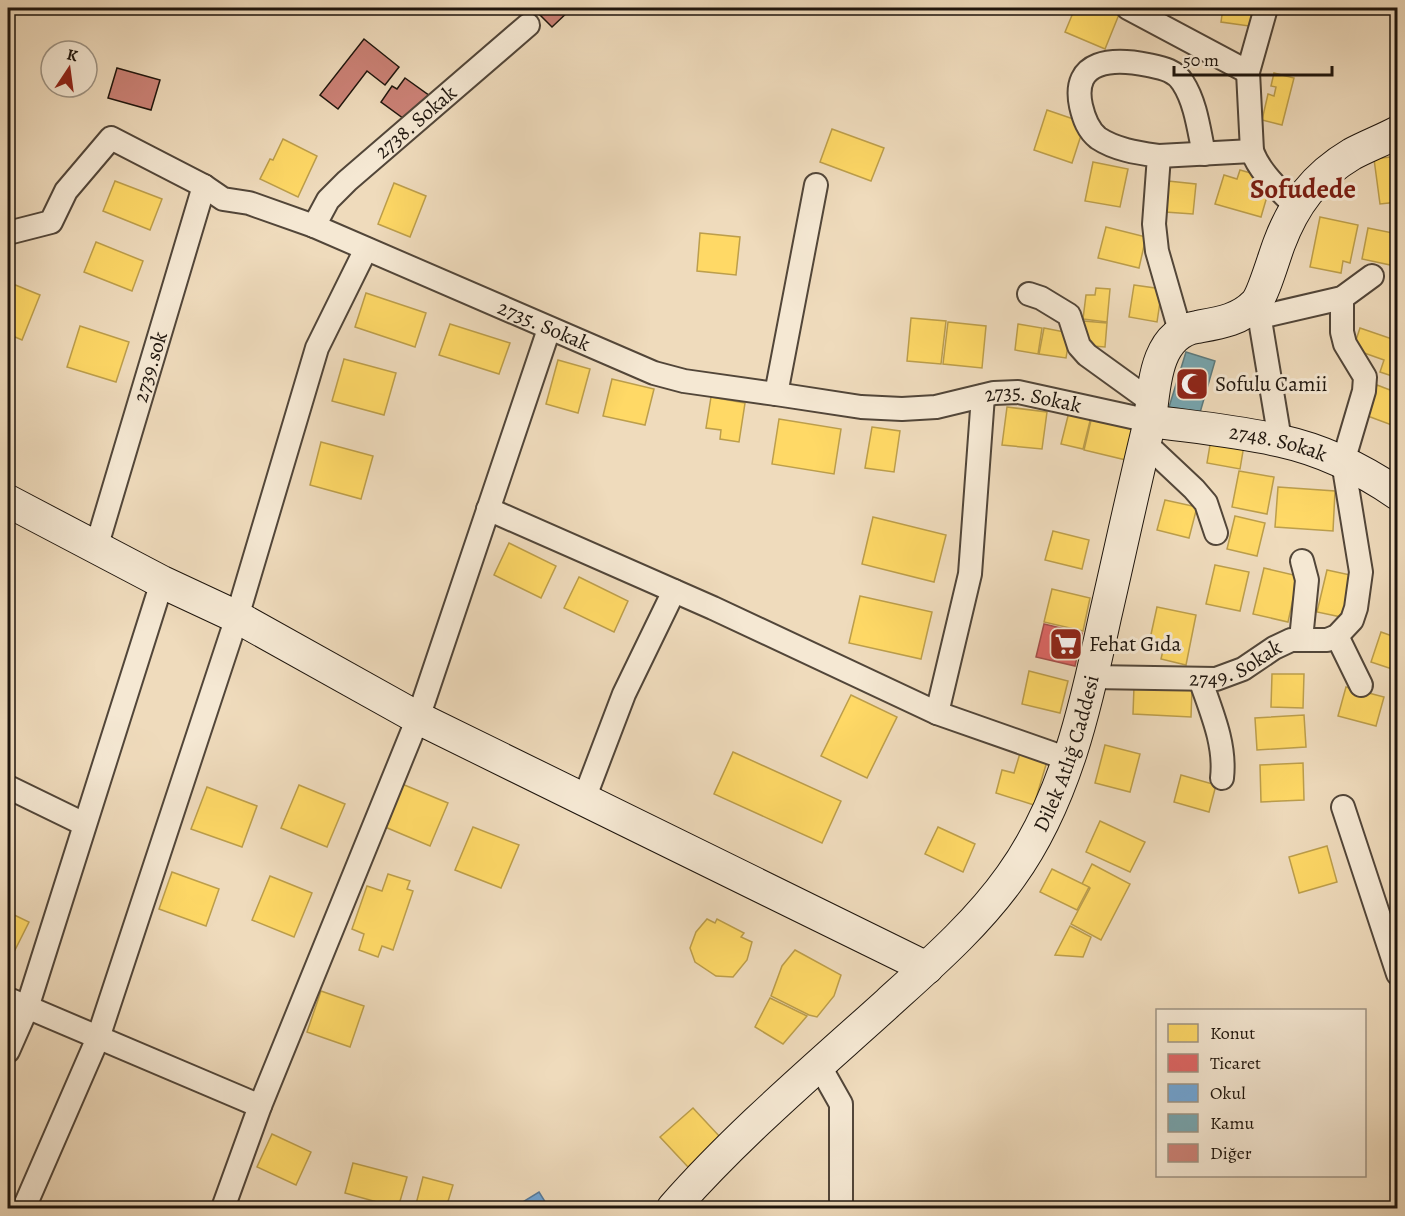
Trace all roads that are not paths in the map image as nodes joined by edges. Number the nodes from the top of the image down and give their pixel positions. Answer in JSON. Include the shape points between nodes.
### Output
{"nodes":[{"id":1,"x":1266,"y":8,"type":"edge"},
{"id":2,"x":1138,"y":10,"type":"edge"},
{"id":3,"x":528,"y":25,"type":"dead end"},
{"id":4,"x":1248,"y":72,"type":"junction"},
{"id":5,"x":1398,"y":132,"type":"edge"},
{"id":6,"x":1252,"y":151,"type":"junction"},
{"id":7,"x":1204,"y":154,"type":"junction"},
{"id":8,"x":1159,"y":156,"type":"junction"},
{"id":9,"x":816,"y":185,"type":"dead end"},
{"id":10,"x":204,"y":186,"type":"junction"},
{"id":11,"x":1296,"y":207,"type":"junction"},
{"id":12,"x":314,"y":226,"type":"junction"},
{"id":13,"x":8,"y":233,"type":"edge"},
{"id":14,"x":366,"y":249,"type":"junction"},
{"id":15,"x":1372,"y":276,"type":"dead end"},
{"id":16,"x":1029,"y":294,"type":"dead end"},
{"id":17,"x":1342,"y":298,"type":"junction"},
{"id":18,"x":1258,"y":310,"type":"junction"},
{"id":19,"x":549,"y":329,"type":"junction"},
{"id":20,"x":1180,"y":331,"type":"junction"},
{"id":21,"x":776,"y":394,"type":"junction"},
{"id":22,"x":983,"y":396,"type":"junction"},
{"id":23,"x":1149,"y":422,"type":"junction"},
{"id":24,"x":1280,"y":440,"type":"junction"},
{"id":25,"x":1342,"y":462,"type":"junction"},
{"id":26,"x":1398,"y":494,"type":"edge"},
{"id":27,"x":8,"y":501,"type":"edge"},
{"id":28,"x":488,"y":509,"type":"junction"},
{"id":29,"x":1216,"y":533,"type":"dead end"},
{"id":30,"x":96,"y":548,"type":"junction"},
{"id":31,"x":1302,"y":561,"type":"dead end"},
{"id":32,"x":162,"y":582,"type":"junction"},
{"id":33,"x":674,"y":591,"type":"junction"},
{"id":34,"x":237,"y":617,"type":"junction"},
{"id":35,"x":1337,"y":636,"type":"junction"},
{"id":36,"x":1301,"y":639,"type":"junction"},
{"id":37,"x":1092,"y":677,"type":"junction"},
{"id":38,"x":1200,"y":679,"type":"junction"},
{"id":39,"x":1361,"y":685,"type":"dead end"},
{"id":40,"x":938,"y":712,"type":"junction"},
{"id":41,"x":418,"y":718,"type":"junction"},
{"id":42,"x":1068,"y":759,"type":"junction"},
{"id":43,"x":1222,"y":778,"type":"dead end"},
{"id":44,"x":8,"y":787,"type":"edge"},
{"id":45,"x":584,"y":799,"type":"junction"},
{"id":46,"x":1343,"y":807,"type":"dead end"},
{"id":47,"x":84,"y":824,"type":"junction"},
{"id":48,"x":927,"y":968,"type":"junction"},
{"id":49,"x":1398,"y":974,"type":"edge"},
{"id":50,"x":17,"y":1003,"type":"edge"},
{"id":51,"x":98,"y":1038,"type":"junction"},
{"id":52,"x":8,"y":1051,"type":"edge"},
{"id":53,"x":819,"y":1065,"type":"junction"},
{"id":54,"x":260,"y":1106,"type":"junction"},
{"id":55,"x":682,"y":1204,"type":"edge"},
{"id":56,"x":24,"y":1209,"type":"edge"},
{"id":57,"x":223,"y":1209,"type":"edge"},
{"id":58,"x":841,"y":1209,"type":"edge"}],
"edges":[{"from":1,"to":4,"type":"street"},
{"from":2,"to":4,"type":"street"},
{"from":3,"to":12,"type":"street","name":"2738. Sokak","via":[[347,181],[328,200]]},
{"from":4,"to":6,"type":"street"},
{"from":5,"to":11,"type":"main road","via":[[1330,169]]},
{"from":6,"to":7,"type":"street"},
{"from":6,"to":11,"type":"street","via":[[1264,172]]},
{"from":7,"to":8,"type":"street"},
{"from":7,"to":8,"type":"street","via":[[1191,102],[1176,74],[1129,61],[1110,61],[1094,67],[1082,78],[1078,92],[1087,125],[1113,146]]},
{"from":8,"to":20,"type":"street","via":[[1154,224],[1157,251]]},
{"from":9,"to":21,"type":"street"},
{"from":10,"to":12,"type":"street","name":"2735. Sokak","via":[[224,199],[249,203]]},
{"from":10,"to":13,"type":"street","name":"2735. Sokak","via":[[111,138],[66,191],[51,222]]},
{"from":10,"to":30,"type":"street","name":"2739.sok"},
{"from":11,"to":18,"type":"main road","via":[[1287,222]]},
{"from":12,"to":14,"type":"street","name":"2735. Sokak"},
{"from":14,"to":19,"type":"street","name":"2735. Sokak"},
{"from":14,"to":34,"type":"street","via":[[317,348]]},
{"from":15,"to":17,"type":"street"},
{"from":16,"to":23,"type":"street","via":[[1069,315],[1079,346]]},
{"from":17,"to":18,"type":"street"},
{"from":17,"to":25,"type":"street","via":[[1345,344],[1365,377]]},
{"from":18,"to":20,"type":"main road"},
{"from":18,"to":24,"type":"street"},
{"from":19,"to":21,"type":"street","name":"2735. Sokak","via":[[654,374]]},
{"from":19,"to":28,"type":"street"},
{"from":20,"to":23,"type":"main road","name":"Dilek Atlığ Caddesi","via":[[1161,357]]},
{"from":21,"to":22,"type":"street","name":"2735. Sokak","via":[[902,409],[936,407]]},
{"from":22,"to":23,"type":"street","name":"2735. Sokak","via":[[1018,392]]},
{"from":22,"to":40,"type":"street","via":[[970,574]]},
{"from":23,"to":24,"type":"main road","name":"2748. Sokak"},
{"from":23,"to":29,"type":"street","via":[[1206,503]]},
{"from":23,"to":37,"type":"main road","name":"Dilek Atlığ Caddesi"},
{"from":24,"to":25,"type":"main road","name":"2748. Sokak"},
{"from":25,"to":26,"type":"main road","name":"2748. Sokak"},
{"from":25,"to":35,"type":"street","via":[[1361,572],[1356,608]]},
{"from":27,"to":30,"type":"main road"},
{"from":28,"to":33,"type":"street"},
{"from":28,"to":41,"type":"street"},
{"from":30,"to":32,"type":"main road"},
{"from":31,"to":36,"type":"street","via":[[1307,580]]},
{"from":32,"to":34,"type":"main road"},
{"from":32,"to":47,"type":"street"},
{"from":33,"to":40,"type":"street"},
{"from":33,"to":45,"type":"street","via":[[624,694]]},
{"from":34,"to":41,"type":"main road"},
{"from":34,"to":51,"type":"street"},
{"from":35,"to":36,"type":"street","name":"2749. Sokak","via":[[1327,640]]},
{"from":35,"to":39,"type":"street"},
{"from":36,"to":38,"type":"street","name":"2749. Sokak","via":[[1274,648],[1228,675]]},
{"from":37,"to":38,"type":"street","name":"2749. Sokak"},
{"from":37,"to":42,"type":"main road","name":"Dilek Atlığ Caddesi"},
{"from":38,"to":43,"type":"street","via":[[1222,747]]},
{"from":40,"to":42,"type":"street"},
{"from":41,"to":45,"type":"main road"},
{"from":41,"to":54,"type":"street"},
{"from":42,"to":48,"type":"main road","name":"Dilek Atlığ Caddesi","via":[[1048,814],[1012,876]]},
{"from":44,"to":47,"type":"street"},
{"from":45,"to":48,"type":"main road"},
{"from":46,"to":49,"type":"street"},
{"from":47,"to":50,"type":"street"},
{"from":48,"to":53,"type":"main road","name":"Dilek Atlığ Caddesi"},
{"from":50,"to":51,"type":"street"},
{"from":50,"to":52,"type":"street"},
{"from":51,"to":54,"type":"street"},
{"from":51,"to":56,"type":"street"},
{"from":53,"to":55,"type":"main road","name":"Dilek Atlığ Caddesi","via":[[715,1162]]},
{"from":53,"to":58,"type":"street","via":[[841,1104]]},
{"from":54,"to":57,"type":"street"}]}
